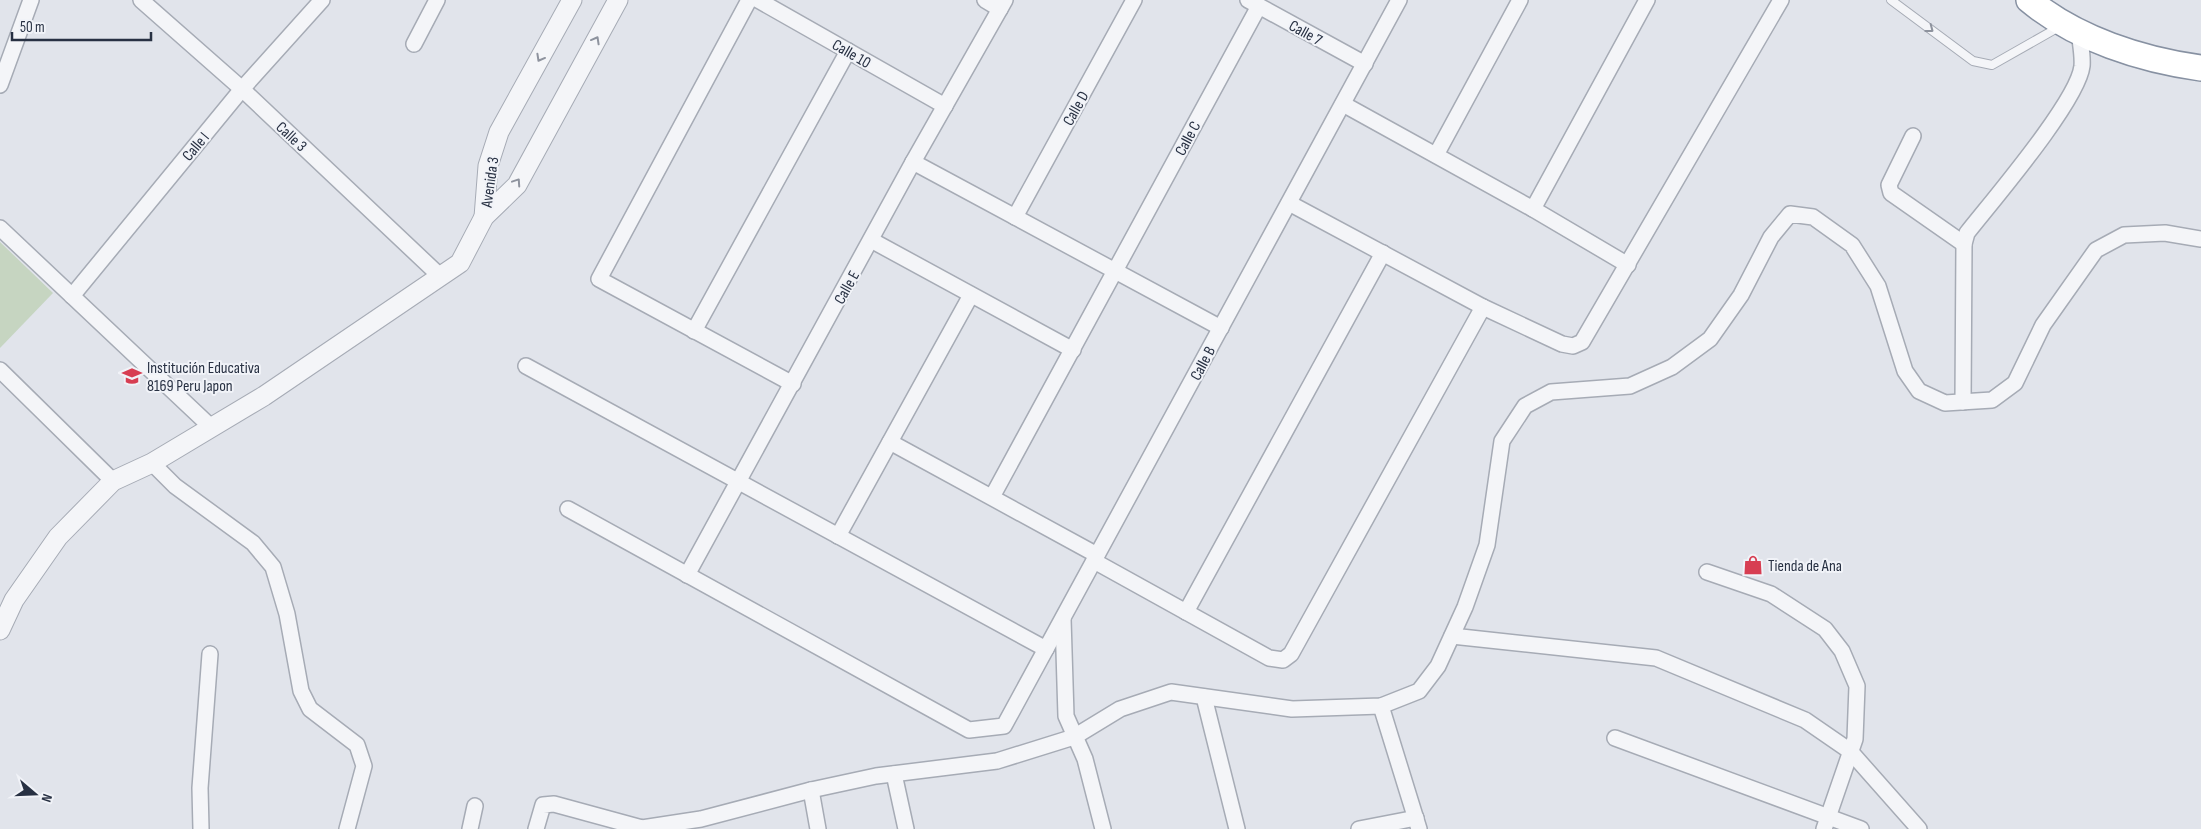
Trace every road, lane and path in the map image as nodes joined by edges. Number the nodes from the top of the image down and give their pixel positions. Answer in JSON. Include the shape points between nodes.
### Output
{"nodes":[{"id":1,"x":31,"y":0,"type":"edge"},
{"id":2,"x":141,"y":0,"type":"edge"},
{"id":3,"x":322,"y":0,"type":"edge"},
{"id":4,"x":438,"y":0,"type":"edge"},
{"id":5,"x":572,"y":0,"type":"edge"},
{"id":6,"x":618,"y":0,"type":"edge"},
{"id":7,"x":749,"y":0,"type":"edge"},
{"id":8,"x":758,"y":0,"type":"edge"},
{"id":9,"x":985,"y":0,"type":"edge"},
{"id":10,"x":1134,"y":0,"type":"edge"},
{"id":11,"x":1399,"y":0,"type":"edge"},
{"id":12,"x":1520,"y":0,"type":"edge"},
{"id":13,"x":1647,"y":0,"type":"edge"},
{"id":14,"x":1781,"y":0,"type":"edge"},
{"id":15,"x":1891,"y":0,"type":"edge"},
{"id":16,"x":2029,"y":0,"type":"edge"},
{"id":17,"x":1253,"y":3,"type":"edge"},
{"id":18,"x":1003,"y":5,"type":"edge"},
{"id":19,"x":2072,"y":28,"type":"junction"},
{"id":20,"x":414,"y":44,"type":"dead end"},
{"id":21,"x":848,"y":51,"type":"junction"},
{"id":22,"x":1364,"y":64,"type":"junction"},
{"id":23,"x":2201,"y":68,"type":"edge"},
{"id":24,"x":0,"y":85,"type":"edge"},
{"id":25,"x":242,"y":89,"type":"junction"},
{"id":26,"x":1342,"y":104,"type":"junction"},
{"id":27,"x":945,"y":106,"type":"junction"},
{"id":28,"x":1913,"y":136,"type":"dead end"},
{"id":29,"x":1436,"y":155,"type":"junction"},
{"id":30,"x":914,"y":162,"type":"junction"},
{"id":31,"x":1289,"y":202,"type":"junction"},
{"id":32,"x":1533,"y":209,"type":"junction"},
{"id":33,"x":484,"y":217,"type":"junction"},
{"id":34,"x":1015,"y":217,"type":"junction"},
{"id":35,"x":0,"y":228,"type":"edge"},
{"id":36,"x":2201,"y":239,"type":"edge"},
{"id":37,"x":871,"y":240,"type":"junction"},
{"id":38,"x":1964,"y":244,"type":"junction"},
{"id":39,"x":1383,"y":253,"type":"junction"},
{"id":40,"x":1628,"y":265,"type":"junction"},
{"id":41,"x":1116,"y":271,"type":"junction"},
{"id":42,"x":440,"y":276,"type":"junction"},
{"id":43,"x":971,"y":295,"type":"junction"},
{"id":44,"x":72,"y":296,"type":"junction"},
{"id":45,"x":1482,"y":307,"type":"junction"},
{"id":46,"x":1220,"y":328,"type":"junction"},
{"id":47,"x":694,"y":330,"type":"junction"},
{"id":48,"x":1073,"y":350,"type":"junction"},
{"id":49,"x":526,"y":366,"type":"dead end"},
{"id":50,"x":0,"y":370,"type":"edge"},
{"id":51,"x":793,"y":384,"type":"junction"},
{"id":52,"x":1963,"y":402,"type":"junction"},
{"id":53,"x":211,"y":427,"type":"junction"},
{"id":54,"x":890,"y":442,"type":"junction"},
{"id":55,"x":152,"y":463,"type":"junction"},
{"id":56,"x":113,"y":481,"type":"junction"},
{"id":57,"x":739,"y":482,"type":"junction"},
{"id":58,"x":992,"y":497,"type":"junction"},
{"id":59,"x":568,"y":509,"type":"dead end"},
{"id":60,"x":838,"y":536,"type":"junction"},
{"id":61,"x":1096,"y":558,"type":"junction"},
{"id":62,"x":1707,"y":572,"type":"dead end"},
{"id":63,"x":687,"y":575,"type":"junction"},
{"id":64,"x":1186,"y":612,"type":"junction"},
{"id":65,"x":1063,"y":617,"type":"junction"},
{"id":66,"x":0,"y":630,"type":"edge"},
{"id":67,"x":1452,"y":636,"type":"junction"},
{"id":68,"x":1046,"y":649,"type":"junction"},
{"id":69,"x":210,"y":654,"type":"dead end"},
{"id":70,"x":1204,"y":697,"type":"junction"},
{"id":71,"x":1381,"y":706,"type":"junction"},
{"id":72,"x":1074,"y":737,"type":"junction"},
{"id":73,"x":1616,"y":738,"type":"dead end"},
{"id":74,"x":1850,"y":751,"type":"junction"},
{"id":75,"x":894,"y":774,"type":"junction"},
{"id":76,"x":811,"y":790,"type":"junction"},
{"id":77,"x":475,"y":806,"type":"dead end"},
{"id":78,"x":1826,"y":822,"type":"edge"},
{"id":79,"x":1418,"y":823,"type":"edge"},
{"id":80,"x":702,"y":824,"type":"edge"},
{"id":81,"x":642,"y":828,"type":"edge"},
{"id":82,"x":201,"y":829,"type":"edge"},
{"id":83,"x":347,"y":829,"type":"edge"},
{"id":84,"x":470,"y":829,"type":"edge"},
{"id":85,"x":536,"y":829,"type":"edge"},
{"id":86,"x":818,"y":829,"type":"edge"},
{"id":87,"x":906,"y":829,"type":"edge"},
{"id":88,"x":1103,"y":829,"type":"edge"},
{"id":89,"x":1237,"y":829,"type":"edge"},
{"id":90,"x":1359,"y":829,"type":"edge"},
{"id":91,"x":1861,"y":829,"type":"edge"},
{"id":92,"x":1919,"y":829,"type":"edge"}],
"edges":[{"from":1,"to":24,"type":"street"},
{"from":2,"to":25,"type":"street","name":"Calle 3"},
{"from":3,"to":25,"type":"street","name":"Calle I"},
{"from":4,"to":20,"type":"street"},
{"from":5,"to":33,"type":"street","name":"Avenida 3","one_way":true,"via":[[499,132],[488,166]]},
{"from":33,"to":6,"type":"street","name":"Avenida 3","one_way":true,"via":[[517,185]]},
{"from":7,"to":47,"type":"street","via":[[599,279]]},
{"from":8,"to":21,"type":"street","name":"Calle 10"},
{"from":9,"to":18,"type":"street"},
{"from":10,"to":34,"type":"street","name":"Calle D"},
{"from":11,"to":22,"type":"street","name":"Calle B"},
{"from":12,"to":29,"type":"street"},
{"from":13,"to":32,"type":"street"},
{"from":14,"to":40,"type":"street"},
{"from":15,"to":19,"type":"lane","one_way":true,"via":[[1973,61],[1992,65],[2032,40]]},
{"from":16,"to":19,"type":"highway"},
{"from":17,"to":22,"type":"street","name":"Calle 7"},
{"from":17,"to":41,"type":"street","name":"Calle C"},
{"from":18,"to":27,"type":"street","name":"Calle E"},
{"from":19,"to":23,"type":"highway","via":[[2143,56]]},
{"from":19,"to":38,"type":"street","via":[[2082,65],[2078,79],[2063,108],[1967,233]]},
{"from":21,"to":27,"type":"street","name":"Calle 10"},
{"from":21,"to":47,"type":"street"},
{"from":22,"to":26,"type":"street","name":"Calle B"},
{"from":25,"to":42,"type":"street","name":"Calle 3"},
{"from":25,"to":44,"type":"street","name":"Calle I"},
{"from":26,"to":29,"type":"street"},
{"from":26,"to":31,"type":"street","name":"Calle B"},
{"from":27,"to":30,"type":"street","name":"Calle E"},
{"from":28,"to":38,"type":"street","via":[[1889,185],[1891,193]]},
{"from":29,"to":32,"type":"street"},
{"from":30,"to":34,"type":"street"},
{"from":30,"to":37,"type":"street","name":"Calle E"},
{"from":31,"to":39,"type":"street"},
{"from":31,"to":46,"type":"street","name":"Calle B"},
{"from":32,"to":40,"type":"street"},
{"from":33,"to":42,"type":"street","via":[[460,263]]},
{"from":34,"to":41,"type":"street"},
{"from":35,"to":44,"type":"street"},
{"from":36,"to":52,"type":"street","via":[[2165,233],[2124,235],[2096,250],[2043,325],[2015,383],[1992,400]]},
{"from":37,"to":43,"type":"street"},
{"from":37,"to":51,"type":"street","name":"Calle E"},
{"from":38,"to":52,"type":"street"},
{"from":39,"to":45,"type":"street"},
{"from":39,"to":64,"type":"street"},
{"from":40,"to":45,"type":"street","via":[[1582,342],[1573,346]]},
{"from":41,"to":46,"type":"street"},
{"from":41,"to":48,"type":"street","name":"Calle C"},
{"from":42,"to":53,"type":"street","via":[[264,396]]},
{"from":43,"to":48,"type":"street"},
{"from":43,"to":54,"type":"street"},
{"from":44,"to":53,"type":"street"},
{"from":45,"to":64,"type":"street","via":[[1292,654],[1283,660],[1270,658]]},
{"from":46,"to":61,"type":"street","name":"Calle B"},
{"from":47,"to":51,"type":"street"},
{"from":48,"to":58,"type":"street","name":"Calle C"},
{"from":49,"to":57,"type":"street"},
{"from":50,"to":56,"type":"street"},
{"from":51,"to":57,"type":"street","name":"Calle E"},
{"from":52,"to":67,"type":"street","via":[[1945,402],[1919,391],[1905,371],[1878,286],[1852,245],[1813,217],[1790,214],[1771,237],[1741,295],[1710,339],[1672,367],[1630,386],[1551,392],[1524,406],[1502,441],[1487,545]]},
{"from":53,"to":55,"type":"street"},
{"from":54,"to":58,"type":"street"},
{"from":54,"to":60,"type":"street"},
{"from":55,"to":56,"type":"street"},
{"from":55,"to":83,"type":"street","via":[[175,486],[253,543],[273,568],[287,614],[301,691],[310,709],[357,745],[364,766]]},
{"from":56,"to":66,"type":"street","via":[[58,538],[14,600]]},
{"from":57,"to":60,"type":"street"},
{"from":57,"to":63,"type":"street","name":"Calle E"},
{"from":58,"to":61,"type":"street"},
{"from":59,"to":63,"type":"street"},
{"from":60,"to":68,"type":"street"},
{"from":61,"to":64,"type":"street"},
{"from":61,"to":65,"type":"street","name":"Calle B"},
{"from":62,"to":74,"type":"street","via":[[1771,594],[1825,630],[1842,651],[1857,686],[1855,738]]},
{"from":63,"to":68,"type":"street","name":"Calle B","via":[[969,730],[1004,726]]},
{"from":65,"to":68,"type":"street","name":"Calle B"},
{"from":65,"to":72,"type":"street","via":[[1066,716]]},
{"from":67,"to":71,"type":"street","via":[[1438,666],[1419,691]]},
{"from":67,"to":74,"type":"street","via":[[1656,658],[1805,720]]},
{"from":69,"to":82,"type":"street","via":[[200,788]]},
{"from":70,"to":71,"type":"street","via":[[1292,709]]},
{"from":70,"to":72,"type":"street","via":[[1171,692],[1120,710]]},
{"from":70,"to":89,"type":"street"},
{"from":71,"to":79,"type":"street"},
{"from":72,"to":75,"type":"street","via":[[997,761]]},
{"from":72,"to":88,"type":"street","via":[[1085,759]]},
{"from":73,"to":78,"type":"street"},
{"from":74,"to":78,"type":"street"},
{"from":74,"to":92,"type":"street"},
{"from":75,"to":76,"type":"street"},
{"from":75,"to":87,"type":"street"},
{"from":76,"to":80,"type":"street"},
{"from":76,"to":86,"type":"street"},
{"from":77,"to":84,"type":"street"},
{"from":78,"to":91,"type":"street"},
{"from":79,"to":90,"type":"street"},
{"from":80,"to":81,"type":"street"},
{"from":81,"to":85,"type":"street","via":[[554,804],[543,805]]}]}
